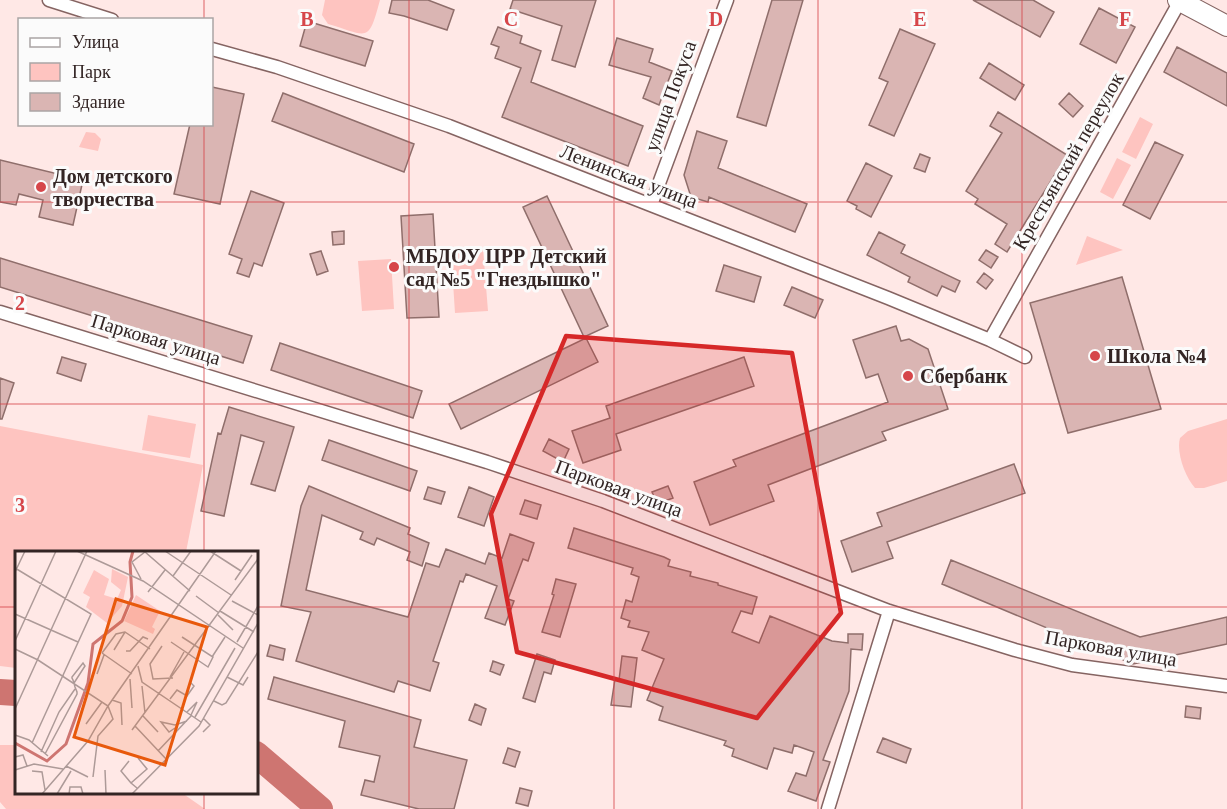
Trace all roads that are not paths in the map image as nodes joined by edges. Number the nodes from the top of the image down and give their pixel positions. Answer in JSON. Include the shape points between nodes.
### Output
{"nodes":[{"id":1,"x":49,"y":0,"type":"edge"},
{"id":2,"x":727,"y":0,"type":"edge"},
{"id":3,"x":1179,"y":1,"type":"edge"},
{"id":4,"x":106,"y":18,"type":"edge"},
{"id":5,"x":1227,"y":26,"type":"edge"},
{"id":6,"x":213,"y":50,"type":"edge"},
{"id":7,"x":651,"y":205,"type":"junction"},
{"id":8,"x":0,"y":312,"type":"edge"},
{"id":9,"x":990,"y":340,"type":"junction"},
{"id":10,"x":1025,"y":357,"type":"dead end"},
{"id":11,"x":889,"y":611,"type":"junction"},
{"id":12,"x":1227,"y":686,"type":"edge"},
{"id":13,"x":828,"y":809,"type":"edge"}],
"edges":[{"from":1,"to":4,"type":"street"},
{"from":2,"to":7,"type":"street","name":"улица Покуса"},
{"from":3,"to":5,"type":"main road"},
{"from":3,"to":9,"type":"street","name":"Крестьянский переулок"},
{"from":6,"to":7,"type":"street","name":"Ленинская улица","via":[[277,67],[449,126]]},
{"from":7,"to":9,"type":"street","name":"Ленинская улица"},
{"from":8,"to":11,"type":"street","name":"Парковая улица","via":[[603,501]]},
{"from":9,"to":10,"type":"street","name":"Ленинская улица"},
{"from":11,"to":12,"type":"street","name":"Парковая улица","via":[[1072,665]]},
{"from":11,"to":13,"type":"street"}]}
